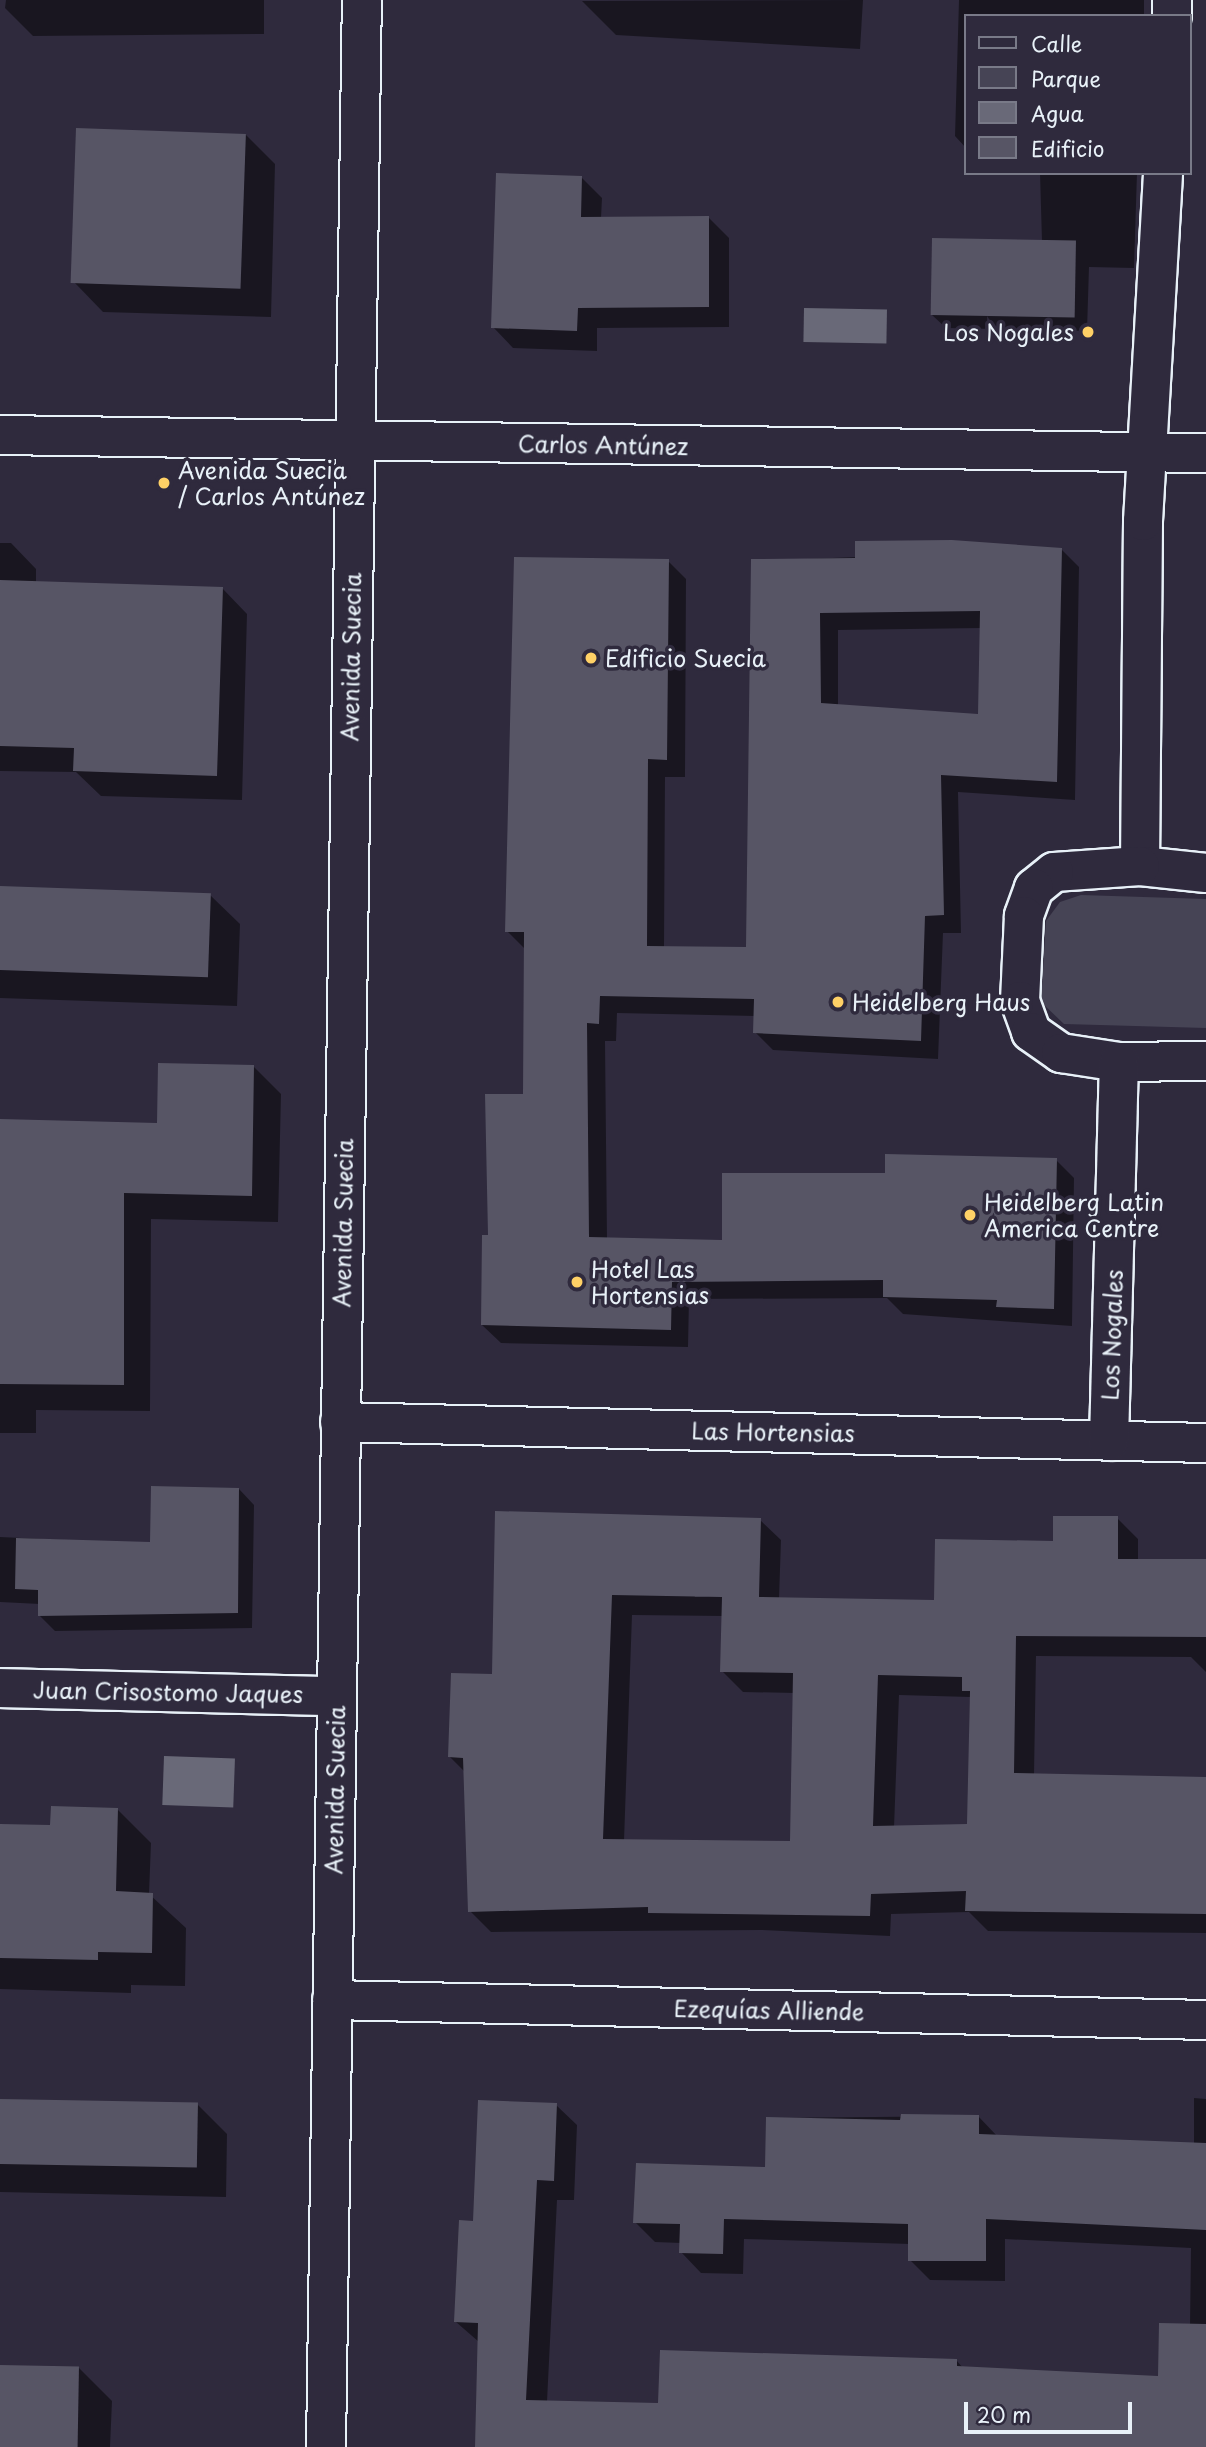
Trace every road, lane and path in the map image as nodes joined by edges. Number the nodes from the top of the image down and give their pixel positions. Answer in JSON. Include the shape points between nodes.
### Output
{"nodes":[{"id":1,"x":362,"y":0,"type":"edge"},
{"id":2,"x":1163,"y":175,"type":"edge"},
{"id":3,"x":0,"y":435,"type":"edge"},
{"id":4,"x":355,"y":440,"type":"junction"},
{"id":5,"x":1147,"y":452,"type":"junction"},
{"id":6,"x":1206,"y":453,"type":"edge"},
{"id":7,"x":1140,"y":866,"type":"junction"},
{"id":8,"x":1206,"y":873,"type":"edge"},
{"id":9,"x":1206,"y":1061,"type":"edge"},
{"id":10,"x":1119,"y":1062,"type":"junction"},
{"id":11,"x":340,"y":1422,"type":"junction"},
{"id":12,"x":1109,"y":1441,"type":"junction"},
{"id":13,"x":1206,"y":1443,"type":"edge"},
{"id":14,"x":0,"y":1688,"type":"edge"},
{"id":15,"x":336,"y":1696,"type":"junction"},
{"id":16,"x":332,"y":2000,"type":"junction"},
{"id":17,"x":1206,"y":2020,"type":"edge"},
{"id":18,"x":326,"y":2447,"type":"edge"}],
"edges":[{"from":1,"to":4,"type":"street","name":"Avenida Suecia"},
{"from":2,"to":5,"type":"street"},
{"from":3,"to":4,"type":"street","name":"Carlos Antúnez"},
{"from":4,"to":5,"type":"street","name":"Carlos Antúnez"},
{"from":4,"to":11,"type":"street","name":"Avenida Suecia"},
{"from":5,"to":6,"type":"street","name":"Carlos Antúnez"},
{"from":5,"to":7,"type":"street"},
{"from":7,"to":8,"type":"street"},
{"from":7,"to":10,"type":"street","via":[[1054,872],[1034,888],[1024,916],[1020,1001],[1031,1032],[1061,1053]]},
{"from":9,"to":10,"type":"street"},
{"from":10,"to":12,"type":"street","name":"Los Nogales"},
{"from":11,"to":12,"type":"street","name":"Las Hortensias"},
{"from":11,"to":15,"type":"street","name":"Avenida Suecia"},
{"from":12,"to":13,"type":"street","name":"Las Hortensias"},
{"from":14,"to":15,"type":"street","name":"Juan Crisostomo Jaques"},
{"from":15,"to":16,"type":"street","name":"Avenida Suecia"},
{"from":16,"to":17,"type":"street","name":"Ezequías Alliende"},
{"from":16,"to":18,"type":"street","name":"Avenida Suecia"}]}
